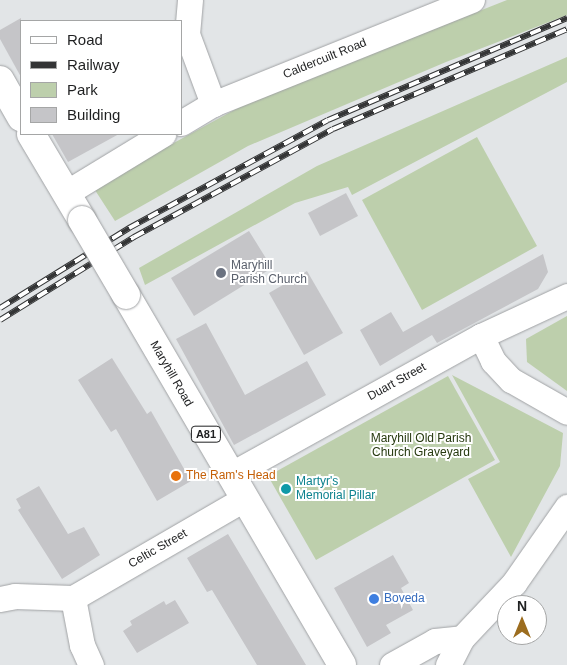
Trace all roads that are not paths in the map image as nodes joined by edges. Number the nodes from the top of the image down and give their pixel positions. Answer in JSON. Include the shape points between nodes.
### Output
{"nodes":[{"id":1,"x":190,"y":0,"type":"edge"},
{"id":2,"x":472,"y":0,"type":"edge"},
{"id":3,"x":0,"y":80,"type":"edge"},
{"id":4,"x":213,"y":104,"type":"junction"},
{"id":5,"x":20,"y":115,"type":"edge"},
{"id":6,"x":182,"y":122,"type":"edge"},
{"id":7,"x":31,"y":135,"type":"edge"},
{"id":8,"x":161,"y":135,"type":"edge"},
{"id":9,"x":66,"y":193,"type":"junction"},
{"id":10,"x":567,"y":296,"type":"edge"},
{"id":11,"x":481,"y":336,"type":"junction"},
{"id":12,"x":567,"y":412,"type":"edge"},
{"id":13,"x":230,"y":475,"type":"junction"},
{"id":14,"x":244,"y":499,"type":"junction"},
{"id":15,"x":567,"y":507,"type":"edge"},
{"id":16,"x":73,"y":598,"type":"junction"},
{"id":17,"x":0,"y":599,"type":"edge"},
{"id":18,"x":462,"y":638,"type":"junction"},
{"id":19,"x":92,"y":665,"type":"edge"},
{"id":20,"x":342,"y":665,"type":"edge"},
{"id":21,"x":392,"y":665,"type":"edge"},
{"id":22,"x":448,"y":665,"type":"edge"}],
"edges":[{"from":1,"to":4,"type":"street","via":[[187,34]]},
{"from":2,"to":4,"type":"street","name":"Caldercuilt Road"},
{"from":3,"to":5,"type":"main road"},
{"from":4,"to":6,"type":"street","name":"Caldercuilt Road"},
{"from":7,"to":9,"type":"main road","name":"Maryhill Road","number":"A81"},
{"from":8,"to":9,"type":"street"},
{"from":9,"to":13,"type":"main road","name":"Maryhill Road","number":"A81","bridge":true},
{"from":10,"to":11,"type":"street","name":"Duart Street"},
{"from":11,"to":12,"type":"street","via":[[493,361],[511,380]]},
{"from":11,"to":13,"type":"street","name":"Duart Street"},
{"from":13,"to":14,"type":"main road","name":"Maryhill Road","number":"A81"},
{"from":14,"to":16,"type":"street","name":"Celtic Street"},
{"from":14,"to":20,"type":"main road","name":"Maryhill Road","number":"A81"},
{"from":15,"to":18,"type":"street","via":[[514,583]]},
{"from":16,"to":17,"type":"street","via":[[15,596]]},
{"from":16,"to":19,"type":"street","via":[[82,645]]},
{"from":18,"to":21,"type":"street","via":[[435,642]]},
{"from":18,"to":22,"type":"street"}]}
